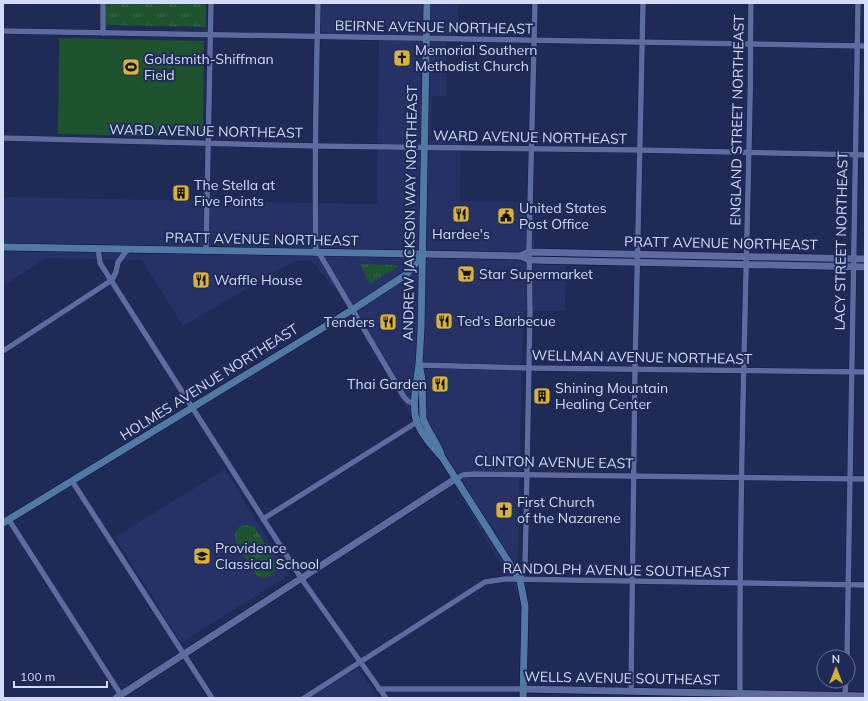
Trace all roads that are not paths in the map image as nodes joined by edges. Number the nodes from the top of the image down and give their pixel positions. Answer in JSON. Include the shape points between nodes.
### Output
{"nodes":[{"id":1,"x":103,"y":3,"type":"edge"},
{"id":2,"x":211,"y":3,"type":"edge"},
{"id":3,"x":318,"y":3,"type":"edge"},
{"id":4,"x":427,"y":3,"type":"edge"},
{"id":5,"x":535,"y":3,"type":"edge"},
{"id":6,"x":643,"y":3,"type":"edge"},
{"id":7,"x":751,"y":3,"type":"edge"},
{"id":8,"x":858,"y":3,"type":"edge"},
{"id":9,"x":3,"y":31,"type":"edge"},
{"id":10,"x":103,"y":33,"type":"junction"},
{"id":11,"x":210,"y":35,"type":"junction"},
{"id":12,"x":317,"y":37,"type":"junction"},
{"id":13,"x":426,"y":39,"type":"junction"},
{"id":14,"x":534,"y":41,"type":"junction"},
{"id":15,"x":642,"y":43,"type":"junction"},
{"id":16,"x":750,"y":44,"type":"junction"},
{"id":17,"x":857,"y":46,"type":"junction"},
{"id":18,"x":865,"y":46,"type":"edge"},
{"id":19,"x":3,"y":138,"type":"edge"},
{"id":20,"x":208,"y":143,"type":"junction"},
{"id":21,"x":316,"y":146,"type":"junction"},
{"id":22,"x":425,"y":147,"type":"junction"},
{"id":23,"x":532,"y":149,"type":"junction"},
{"id":24,"x":639,"y":150,"type":"junction"},
{"id":25,"x":749,"y":152,"type":"junction"},
{"id":26,"x":855,"y":155,"type":"junction"},
{"id":27,"x":865,"y":155,"type":"edge"},
{"id":28,"x":3,"y":247,"type":"edge"},
{"id":29,"x":98,"y":249,"type":"junction"},
{"id":30,"x":128,"y":250,"type":"junction"},
{"id":31,"x":206,"y":251,"type":"junction"},
{"id":32,"x":529,"y":252,"type":"junction"},
{"id":33,"x":318,"y":253,"type":"junction"},
{"id":34,"x":423,"y":254,"type":"junction"},
{"id":35,"x":638,"y":254,"type":"junction"},
{"id":36,"x":520,"y":256,"type":"junction"},
{"id":37,"x":747,"y":256,"type":"junction"},
{"id":38,"x":865,"y":259,"type":"edge"},
{"id":39,"x":530,"y":260,"type":"junction"},
{"id":40,"x":638,"y":263,"type":"junction"},
{"id":41,"x":853,"y":263,"type":"junction"},
{"id":42,"x":747,"y":265,"type":"junction"},
{"id":43,"x":865,"y":267,"type":"edge"},
{"id":44,"x":112,"y":280,"type":"junction"},
{"id":45,"x":352,"y":310,"type":"junction"},
{"id":46,"x":3,"y":351,"type":"edge"},
{"id":47,"x":419,"y":365,"type":"junction"},
{"id":48,"x":528,"y":368,"type":"junction"},
{"id":49,"x":635,"y":368,"type":"junction"},
{"id":50,"x":744,"y":370,"type":"junction"},
{"id":51,"x":852,"y":372,"type":"junction"},
{"id":52,"x":865,"y":372,"type":"edge"},
{"id":53,"x":415,"y":402,"type":"junction"},
{"id":54,"x":193,"y":407,"type":"junction"},
{"id":55,"x":417,"y":422,"type":"junction"},
{"id":56,"x":442,"y":457,"type":"junction"},
{"id":57,"x":527,"y":474,"type":"junction"},
{"id":58,"x":634,"y":476,"type":"junction"},
{"id":59,"x":742,"y":477,"type":"junction"},
{"id":60,"x":455,"y":479,"type":"junction"},
{"id":61,"x":850,"y":479,"type":"junction"},
{"id":62,"x":865,"y":479,"type":"edge"},
{"id":63,"x":72,"y":481,"type":"junction"},
{"id":64,"x":263,"y":519,"type":"junction"},
{"id":65,"x":6,"y":522,"type":"edge"},
{"id":66,"x":301,"y":578,"type":"junction"},
{"id":67,"x":520,"y":580,"type":"junction"},
{"id":68,"x":632,"y":582,"type":"junction"},
{"id":69,"x":740,"y":584,"type":"junction"},
{"id":70,"x":848,"y":585,"type":"junction"},
{"id":71,"x":865,"y":586,"type":"edge"},
{"id":72,"x":847,"y":649,"type":"edge"},
{"id":73,"x":184,"y":655,"type":"junction"},
{"id":74,"x":360,"y":662,"type":"junction"},
{"id":75,"x":379,"y":689,"type":"junction"},
{"id":76,"x":523,"y":689,"type":"junction"},
{"id":77,"x":845,"y":689,"type":"edge"},
{"id":78,"x":601,"y":690,"type":"junction"},
{"id":79,"x":631,"y":691,"type":"junction"},
{"id":80,"x":740,"y":692,"type":"junction"},
{"id":81,"x":845,"y":695,"type":"junction"},
{"id":82,"x":119,"y":696,"type":"edge"},
{"id":83,"x":865,"y":696,"type":"edge"},
{"id":84,"x":212,"y":698,"type":"edge"},
{"id":85,"x":304,"y":698,"type":"edge"},
{"id":86,"x":386,"y":698,"type":"edge"},
{"id":87,"x":523,"y":698,"type":"edge"},
{"id":88,"x":601,"y":698,"type":"edge"}],
"edges":[{"from":1,"to":10,"type":"street"},
{"from":2,"to":11,"type":"street"},
{"from":3,"to":12,"type":"street"},
{"from":4,"to":13,"type":"main road","name":"ANDREW JACKSON WAY NORTHEAST"},
{"from":5,"to":14,"type":"street"},
{"from":6,"to":15,"type":"street"},
{"from":7,"to":16,"type":"street","name":"ENGLAND STREET NORTHEAST"},
{"from":8,"to":17,"type":"street","name":"LACY STREET NORTHEAST"},
{"from":9,"to":10,"type":"street","name":"BEIRNE AVENUE NORTHEAST"},
{"from":10,"to":11,"type":"street","name":"BEIRNE AVENUE NORTHEAST"},
{"from":11,"to":12,"type":"street","name":"BEIRNE AVENUE NORTHEAST"},
{"from":11,"to":20,"type":"street"},
{"from":12,"to":13,"type":"street","name":"BEIRNE AVENUE NORTHEAST"},
{"from":12,"to":21,"type":"street"},
{"from":13,"to":14,"type":"street","name":"BEIRNE AVENUE NORTHEAST"},
{"from":13,"to":22,"type":"main road","name":"ANDREW JACKSON WAY NORTHEAST"},
{"from":14,"to":15,"type":"street","name":"BEIRNE AVENUE NORTHEAST"},
{"from":14,"to":23,"type":"street"},
{"from":15,"to":16,"type":"street","name":"BEIRNE AVENUE NORTHEAST"},
{"from":15,"to":24,"type":"street"},
{"from":16,"to":17,"type":"street","name":"BEIRNE AVENUE NORTHEAST"},
{"from":16,"to":25,"type":"street","name":"ENGLAND STREET NORTHEAST"},
{"from":17,"to":18,"type":"street","name":"BEIRNE AVENUE NORTHEAST"},
{"from":17,"to":26,"type":"street","name":"LACY STREET NORTHEAST"},
{"from":19,"to":20,"type":"street","name":"WARD AVENUE NORTHEAST"},
{"from":20,"to":21,"type":"street","name":"WARD AVENUE NORTHEAST"},
{"from":20,"to":31,"type":"street"},
{"from":21,"to":22,"type":"street","name":"WARD AVENUE NORTHEAST"},
{"from":21,"to":33,"type":"street"},
{"from":22,"to":23,"type":"street","name":"WARD AVENUE NORTHEAST"},
{"from":22,"to":34,"type":"main road","name":"ANDREW JACKSON WAY NORTHEAST"},
{"from":23,"to":24,"type":"street","name":"WARD AVENUE NORTHEAST"},
{"from":23,"to":32,"type":"street"},
{"from":24,"to":25,"type":"street","name":"WARD AVENUE NORTHEAST"},
{"from":24,"to":35,"type":"street"},
{"from":25,"to":26,"type":"street","name":"WARD AVENUE NORTHEAST"},
{"from":25,"to":37,"type":"street","name":"ENGLAND STREET NORTHEAST"},
{"from":26,"to":27,"type":"street","name":"WARD AVENUE NORTHEAST"},
{"from":26,"to":41,"type":"street","name":"LACY STREET NORTHEAST"},
{"from":28,"to":29,"type":"main road","name":"PRATT AVENUE NORTHEAST"},
{"from":29,"to":30,"type":"main road","name":"PRATT AVENUE NORTHEAST"},
{"from":29,"to":44,"type":"street","via":[[100,263]]},
{"from":30,"to":31,"type":"main road","name":"PRATT AVENUE NORTHEAST"},
{"from":30,"to":44,"type":"street","via":[[118,262]]},
{"from":31,"to":33,"type":"main road","name":"PRATT AVENUE NORTHEAST"},
{"from":32,"to":35,"type":"street","name":"PRATT AVENUE NORTHEAST"},
{"from":32,"to":36,"type":"street"},
{"from":32,"to":39,"type":"street"},
{"from":33,"to":34,"type":"main road","name":"PRATT AVENUE NORTHEAST"},
{"from":33,"to":45,"type":"street"},
{"from":34,"to":36,"type":"street","name":"PRATT AVENUE NORTHEAST"},
{"from":34,"to":45,"type":"main road","name":"HOLMES AVENUE NORTHEAST","via":[[406,274]]},
{"from":34,"to":47,"type":"main road","name":"ANDREW JACKSON WAY NORTHEAST"},
{"from":35,"to":37,"type":"street","name":"PRATT AVENUE NORTHEAST"},
{"from":35,"to":40,"type":"street"},
{"from":36,"to":39,"type":"street"},
{"from":37,"to":41,"type":"street","name":"PRATT AVENUE NORTHEAST"},
{"from":37,"to":42,"type":"street","name":"ENGLAND STREET NORTHEAST"},
{"from":38,"to":41,"type":"street","name":"PRATT AVENUE NORTHEAST"},
{"from":39,"to":40,"type":"street","name":"PRATT AVENUE NORTHEAST"},
{"from":39,"to":48,"type":"street"},
{"from":40,"to":42,"type":"street","name":"PRATT AVENUE NORTHEAST"},
{"from":40,"to":49,"type":"street"},
{"from":41,"to":42,"type":"street","name":"PRATT AVENUE NORTHEAST"},
{"from":41,"to":43,"type":"street","name":"PRATT AVENUE NORTHEAST"},
{"from":41,"to":51,"type":"street","name":"LACY STREET NORTHEAST"},
{"from":42,"to":50,"type":"street","name":"ENGLAND STREET NORTHEAST"},
{"from":44,"to":46,"type":"street"},
{"from":44,"to":54,"type":"street"},
{"from":45,"to":53,"type":"street","via":[[404,396],[409,402]]},
{"from":45,"to":54,"type":"main road","name":"HOLMES AVENUE NORTHEAST"},
{"from":47,"to":48,"type":"street","name":"WELLMAN AVENUE NORTHEAST"},
{"from":47,"to":53,"type":"main road","name":"ANDREW JACKSON WAY NORTHEAST"},
{"from":47,"to":56,"type":"main road","via":[[424,423],[437,443]]},
{"from":48,"to":49,"type":"street","name":"WELLMAN AVENUE NORTHEAST"},
{"from":48,"to":57,"type":"street"},
{"from":49,"to":50,"type":"street","name":"WELLMAN AVENUE NORTHEAST"},
{"from":49,"to":58,"type":"street"},
{"from":50,"to":51,"type":"street","name":"WELLMAN AVENUE NORTHEAST"},
{"from":50,"to":59,"type":"street","name":"ENGLAND STREET NORTHEAST"},
{"from":51,"to":52,"type":"street","name":"WELLMAN AVENUE NORTHEAST"},
{"from":51,"to":61,"type":"street","name":"LACY STREET NORTHEAST"},
{"from":53,"to":55,"type":"main road","name":"ANDREW JACKSON WAY NORTHEAST"},
{"from":54,"to":63,"type":"main road","name":"HOLMES AVENUE NORTHEAST"},
{"from":54,"to":64,"type":"street"},
{"from":55,"to":56,"type":"main road"},
{"from":55,"to":64,"type":"street"},
{"from":56,"to":60,"type":"main road"},
{"from":57,"to":58,"type":"street","name":"CLINTON AVENUE EAST"},
{"from":57,"to":60,"type":"street","name":"CLINTON AVENUE EAST","via":[[473,474]]},
{"from":57,"to":67,"type":"street","via":[[525,563]]},
{"from":58,"to":59,"type":"street","name":"CLINTON AVENUE EAST"},
{"from":58,"to":68,"type":"street"},
{"from":59,"to":61,"type":"street","name":"CLINTON AVENUE EAST"},
{"from":59,"to":69,"type":"street","name":"ENGLAND STREET NORTHEAST"},
{"from":60,"to":66,"type":"street","name":"CLINTON AVENUE EAST"},
{"from":60,"to":67,"type":"main road"},
{"from":61,"to":62,"type":"street","name":"CLINTON AVENUE EAST"},
{"from":61,"to":70,"type":"street","name":"LACY STREET NORTHEAST"},
{"from":63,"to":65,"type":"main road","name":"HOLMES AVENUE NORTHEAST"},
{"from":63,"to":73,"type":"street"},
{"from":64,"to":66,"type":"street"},
{"from":65,"to":82,"type":"street"},
{"from":66,"to":73,"type":"street","name":"CLINTON AVENUE EAST"},
{"from":66,"to":74,"type":"street"},
{"from":67,"to":68,"type":"street","name":"RANDOLPH AVENUE SOUTHEAST"},
{"from":67,"to":74,"type":"street","name":"RANDOLPH AVENUE SOUTHEAST","via":[[485,582]]},
{"from":67,"to":76,"type":"main road","via":[[526,606]]},
{"from":68,"to":69,"type":"street","name":"RANDOLPH AVENUE SOUTHEAST"},
{"from":68,"to":79,"type":"street"},
{"from":69,"to":70,"type":"street","name":"RANDOLPH AVENUE SOUTHEAST"},
{"from":69,"to":80,"type":"street","name":"ENGLAND STREET NORTHEAST"},
{"from":70,"to":71,"type":"street","name":"RANDOLPH AVENUE SOUTHEAST"},
{"from":70,"to":72,"type":"street","name":"LACY STREET NORTHEAST"},
{"from":73,"to":82,"type":"street","name":"CLINTON AVENUE EAST"},
{"from":73,"to":84,"type":"street"},
{"from":74,"to":75,"type":"street"},
{"from":74,"to":85,"type":"street","name":"RANDOLPH AVENUE SOUTHEAST"},
{"from":75,"to":76,"type":"street","name":"WELLS AVENUE SOUTHEAST"},
{"from":75,"to":86,"type":"street"},
{"from":76,"to":78,"type":"street","name":"WELLS AVENUE SOUTHEAST"},
{"from":76,"to":87,"type":"main road"},
{"from":77,"to":81,"type":"street"},
{"from":78,"to":79,"type":"street","name":"WELLS AVENUE SOUTHEAST"},
{"from":78,"to":88,"type":"street"},
{"from":79,"to":80,"type":"street","name":"WELLS AVENUE SOUTHEAST"},
{"from":80,"to":81,"type":"street","name":"WELLS AVENUE SOUTHEAST"},
{"from":81,"to":83,"type":"street","name":"WELLS AVENUE SOUTHEAST"}]}
